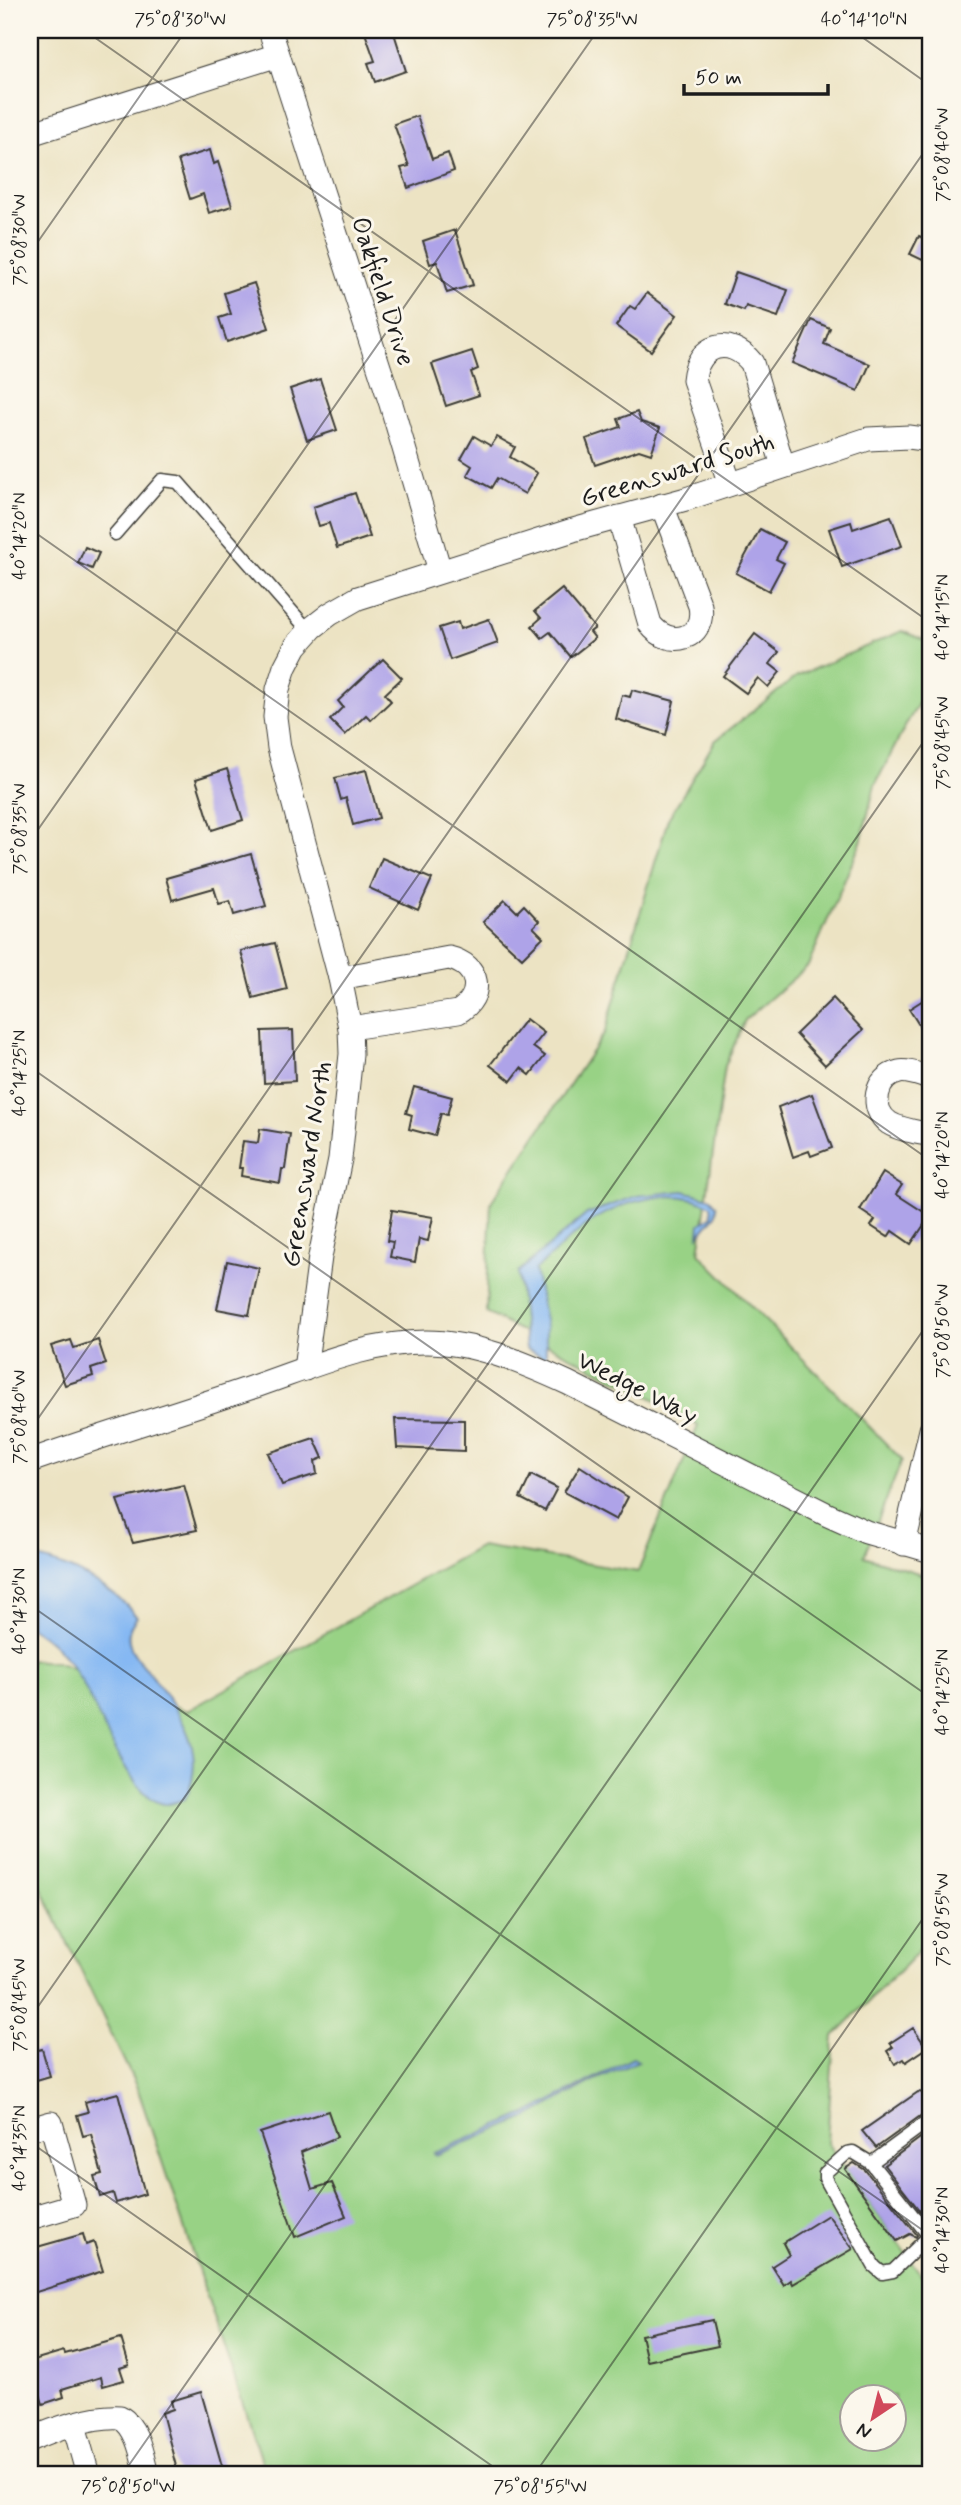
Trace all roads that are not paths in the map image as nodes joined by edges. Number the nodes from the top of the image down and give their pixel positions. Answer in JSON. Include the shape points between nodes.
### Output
{"nodes":[{"id":1,"x":270,"y":30,"type":"edge"},
{"id":2,"x":278,"y":55,"type":"junction"},
{"id":3,"x":30,"y":134,"type":"edge"},
{"id":4,"x":931,"y":440,"type":"edge"},
{"id":5,"x":783,"y":466,"type":"junction"},
{"id":6,"x":730,"y":484,"type":"junction"},
{"id":7,"x":662,"y":505,"type":"junction"},
{"id":8,"x":619,"y":517,"type":"junction"},
{"id":9,"x":115,"y":534,"type":"dead end"},
{"id":10,"x":440,"y":570,"type":"junction"},
{"id":11,"x":309,"y":631,"type":"junction"},
{"id":12,"x":340,"y":978,"type":"junction"},
{"id":13,"x":351,"y":1028,"type":"junction"},
{"id":14,"x":931,"y":1078,"type":"edge"},
{"id":15,"x":931,"y":1135,"type":"edge"},
{"id":16,"x":305,"y":1369,"type":"junction"},
{"id":17,"x":931,"y":1430,"type":"edge"},
{"id":18,"x":30,"y":1461,"type":"edge"},
{"id":19,"x":904,"y":1544,"type":"junction"},
{"id":20,"x":931,"y":1551,"type":"edge"},
{"id":21,"x":931,"y":2119,"type":"edge"},
{"id":22,"x":30,"y":2129,"type":"edge"},
{"id":23,"x":871,"y":2162,"type":"junction"},
{"id":24,"x":30,"y":2218,"type":"edge"},
{"id":25,"x":930,"y":2237,"type":"edge"},
{"id":26,"x":74,"y":2425,"type":"junction"},
{"id":27,"x":30,"y":2441,"type":"edge"},
{"id":28,"x":88,"y":2475,"type":"edge"},
{"id":29,"x":147,"y":2475,"type":"edge"}],
"edges":[{"from":1,"to":2,"type":"street","name":"Oakfield Drive"},
{"from":2,"to":3,"type":"street"},
{"from":2,"to":10,"type":"street","name":"Oakfield Drive"},
{"from":4,"to":5,"type":"street","name":"Greensward South","via":[[868,439]]},
{"from":5,"to":6,"type":"street","name":"Greensward South"},
{"from":5,"to":6,"type":"street","via":[[752,363],[734,348],[711,349],[700,358],[694,380]]},
{"from":6,"to":7,"type":"street","name":"Greensward South"},
{"from":7,"to":8,"type":"street","name":"Greensward South"},
{"from":7,"to":8,"type":"street","via":[[701,606],[700,622],[686,637],[666,638],[650,624]]},
{"from":8,"to":10,"type":"street","name":"Greensward South"},
{"from":9,"to":11,"type":"lane","via":[[162,480],[178,482]]},
{"from":10,"to":11,"type":"street","name":"Greensward North","via":[[358,598]]},
{"from":11,"to":12,"type":"street","name":"Greensward North","via":[[285,667],[275,717],[279,748]]},
{"from":12,"to":13,"type":"street","name":"Greensward North"},
{"from":12,"to":13,"type":"street","via":[[449,958],[459,960],[474,976],[473,998],[457,1012]]},
{"from":13,"to":16,"type":"street","name":"Greensward North","via":[[340,1159],[320,1257]]},
{"from":14,"to":15,"type":"street","via":[[902,1071],[889,1075],[877,1094],[877,1107],[891,1125]]},
{"from":16,"to":18,"type":"street"},
{"from":16,"to":19,"type":"street","name":"Wedge Way","via":[[346,1354],[417,1343],[457,1345],[505,1357],[568,1382],[828,1515]]},
{"from":17,"to":19,"type":"street"},
{"from":19,"to":20,"type":"street","name":"Wedge Way"},
{"from":21,"to":23,"type":"lane"},
{"from":22,"to":24,"type":"street","via":[[51,2123],[74,2205]]},
{"from":23,"to":25,"type":"lane"},
{"from":23,"to":25,"type":"lane","via":[[847,2153],[825,2173],[874,2266],[882,2273],[893,2271]]},
{"from":26,"to":27,"type":"street"},
{"from":26,"to":28,"type":"street"},
{"from":26,"to":29,"type":"street","via":[[120,2417],[134,2433]]}]}
